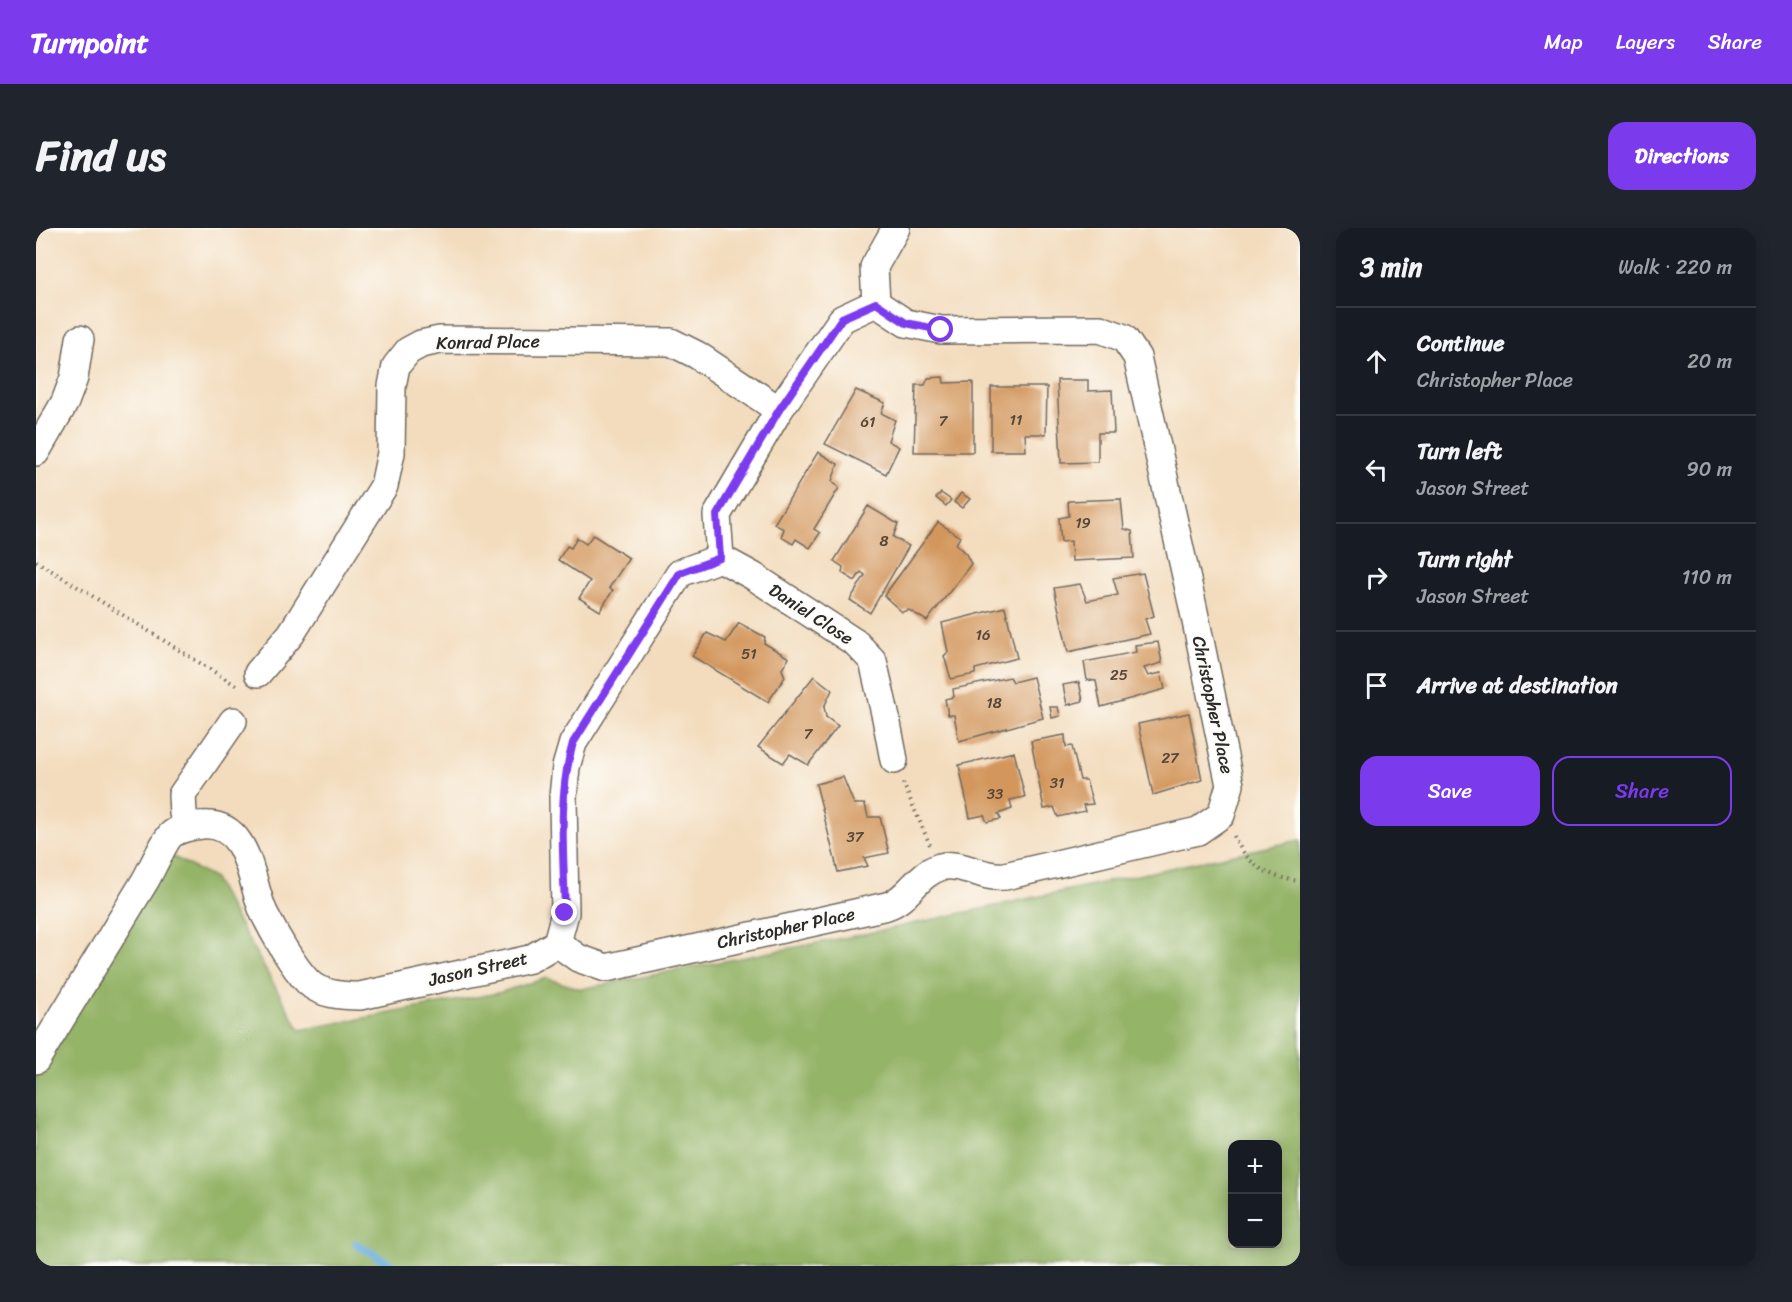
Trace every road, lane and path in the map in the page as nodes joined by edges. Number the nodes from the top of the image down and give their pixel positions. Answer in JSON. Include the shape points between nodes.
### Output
{"nodes":[{"id":1,"x":896,"y":228,"type":"edge"},
{"id":2,"x":876,"y":303,"type":"junction"},
{"id":3,"x":80,"y":339,"type":"dead end"},
{"id":4,"x":779,"y":410,"type":"junction"},
{"id":5,"x":36,"y":452,"type":"edge"},
{"id":6,"x":720,"y":558,"type":"junction"},
{"id":7,"x":36,"y":561,"type":"edge"},
{"id":8,"x":250,"y":682,"type":"joint"},
{"id":9,"x":233,"y":721,"type":"dead end"},
{"id":10,"x":894,"y":760,"type":"joint"},
{"id":11,"x":1221,"y":815,"type":"junction"},
{"id":12,"x":188,"y":827,"type":"junction"},
{"id":13,"x":940,"y":867,"type":"junction"},
{"id":14,"x":1300,"y":881,"type":"edge"},
{"id":15,"x":557,"y":943,"type":"junction"},
{"id":16,"x":36,"y":1060,"type":"edge"}],
"edges":[{"from":1,"to":2,"type":"street","via":[[874,267]]},
{"from":2,"to":4,"type":"street","via":[[842,318]]},
{"from":2,"to":11,"type":"street","name":"Christopher Place","via":[[906,323],[941,330],[1100,329],[1124,338],[1137,357],[1230,785]]},
{"from":3,"to":5,"type":"street","via":[[74,378],[65,402]]},
{"from":4,"to":6,"type":"street","via":[[717,515]]},
{"from":4,"to":8,"type":"street","name":"Konrad Place","via":[[671,342],[440,340],[421,344],[408,351],[396,366],[391,453],[384,486],[291,634]]},
{"from":6,"to":10,"type":"street","name":"Daniel Close","via":[[856,643],[873,661]]},
{"from":6,"to":15,"type":"street","via":[[680,573],[573,743],[562,797],[565,913]]},
{"from":7,"to":8,"type":"path"},
{"from":9,"to":12,"type":"street","via":[[182,795]]},
{"from":10,"to":13,"type":"path"},
{"from":11,"to":13,"type":"street","via":[[1198,831],[1005,876],[957,866]]},
{"from":11,"to":14,"type":"path","via":[[1243,853],[1256,866],[1268,874]]},
{"from":12,"to":15,"type":"street","name":"Jason Street","via":[[216,827],[238,840],[264,912],[287,953],[309,983],[337,996],[360,996],[530,959]]},
{"from":12,"to":16,"type":"street","via":[[171,834]]},
{"from":13,"to":15,"type":"street","name":"Christopher Place","via":[[925,874],[891,904],[606,968],[578,958]]}]}
